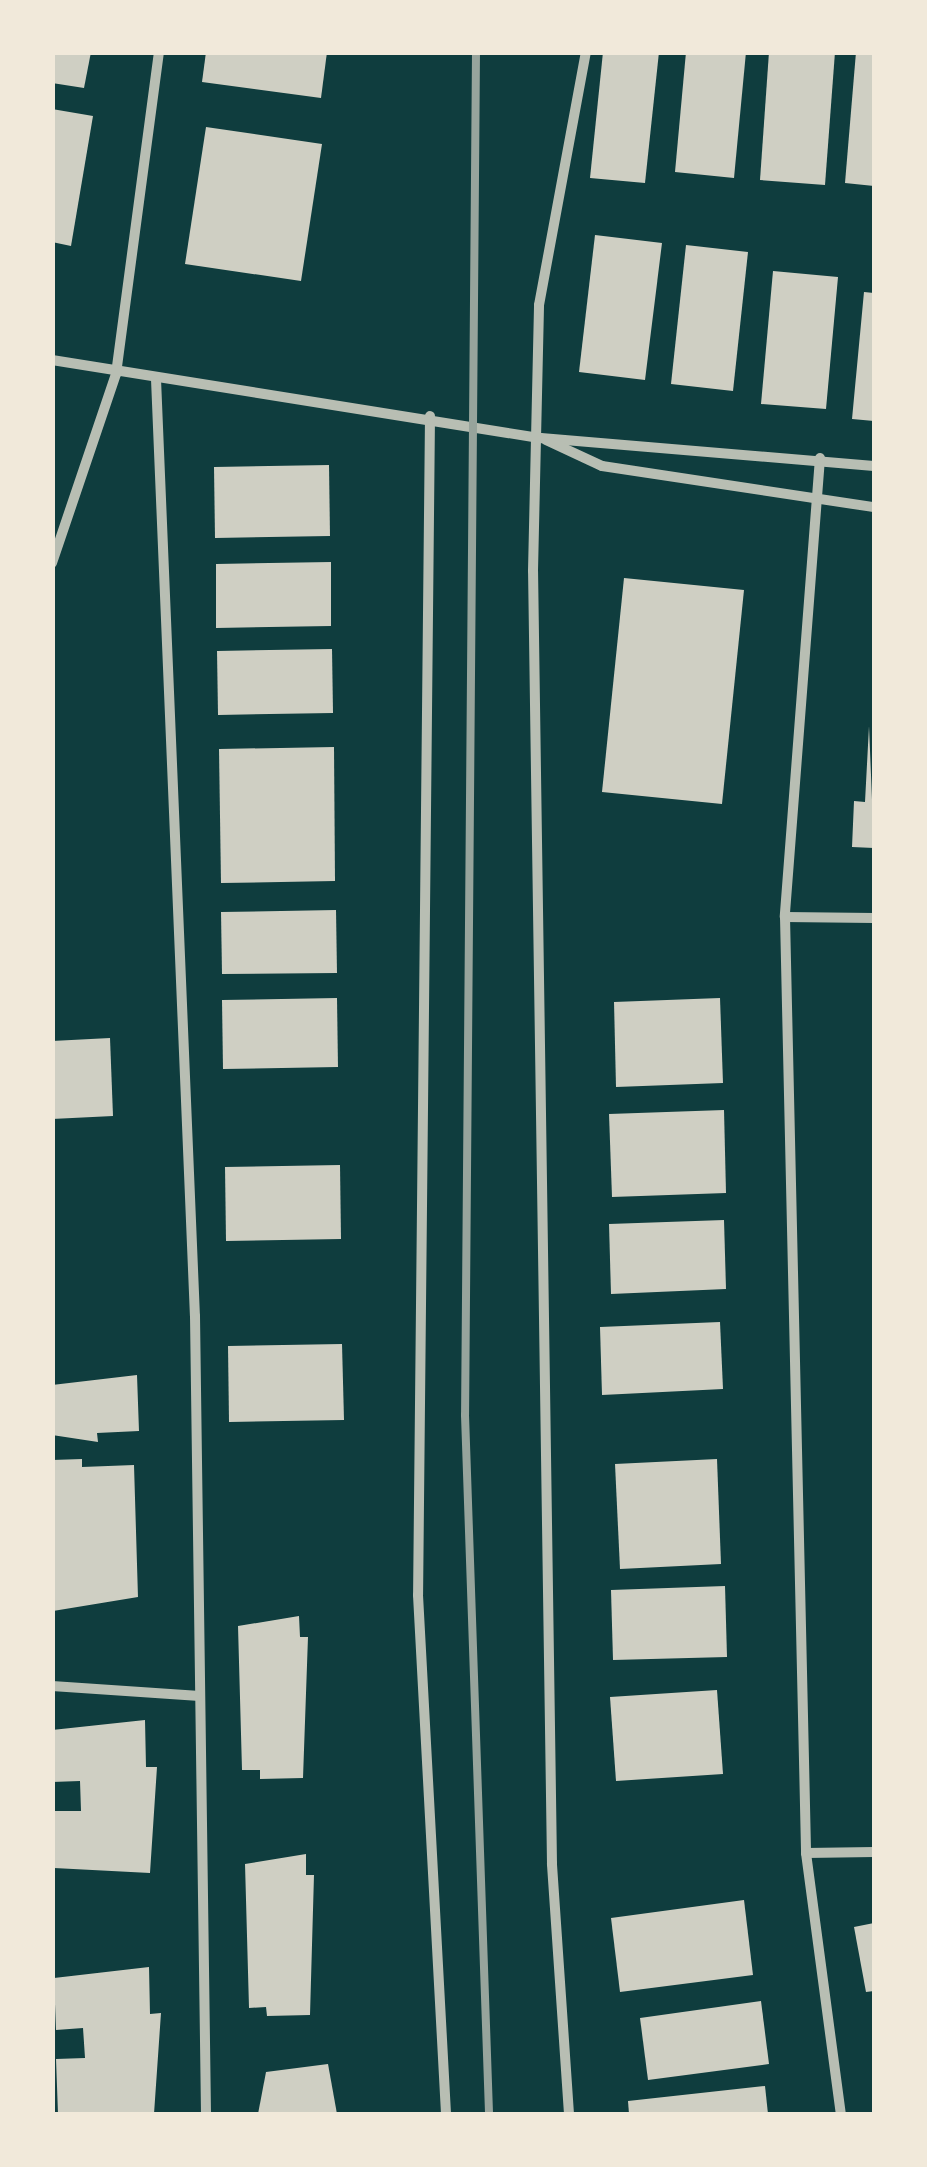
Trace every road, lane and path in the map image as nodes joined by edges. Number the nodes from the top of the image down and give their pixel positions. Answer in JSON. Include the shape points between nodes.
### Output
{"nodes":[{"id":1,"x":160,"y":52,"type":"edge"},
{"id":2,"x":586,"y":52,"type":"edge"},
{"id":3,"x":52,"y":360,"type":"edge"},
{"id":4,"x":116,"y":374,"type":"junction"},
{"id":5,"x":156,"y":379,"type":"junction"},
{"id":6,"x":430,"y":416,"type":"junction"},
{"id":7,"x":541,"y":438,"type":"junction"},
{"id":8,"x":820,"y":458,"type":"junction"},
{"id":9,"x":874,"y":466,"type":"edge"},
{"id":10,"x":822,"y":506,"type":"junction"},
{"id":11,"x":874,"y":507,"type":"edge"},
{"id":12,"x":52,"y":563,"type":"edge"},
{"id":13,"x":786,"y":916,"type":"junction"},
{"id":14,"x":874,"y":918,"type":"edge"},
{"id":15,"x":52,"y":1686,"type":"edge"},
{"id":16,"x":200,"y":1696,"type":"junction"},
{"id":17,"x":874,"y":1852,"type":"edge"},
{"id":18,"x":806,"y":1853,"type":"junction"},
{"id":19,"x":206,"y":2114,"type":"edge"},
{"id":20,"x":446,"y":2114,"type":"edge"},
{"id":21,"x":569,"y":2114,"type":"edge"},
{"id":22,"x":841,"y":2114,"type":"edge"}],
"edges":[{"from":1,"to":4,"type":"street"},
{"from":2,"to":7,"type":"street","via":[[539,305]]},
{"from":3,"to":4,"type":"street"},
{"from":4,"to":5,"type":"street"},
{"from":4,"to":12,"type":"street"},
{"from":5,"to":6,"type":"street"},
{"from":5,"to":16,"type":"street","via":[[195,1316]]},
{"from":6,"to":7,"type":"street"},
{"from":6,"to":20,"type":"street","via":[[418,1595]]},
{"from":7,"to":8,"type":"street"},
{"from":7,"to":10,"type":"street","via":[[602,466]]},
{"from":7,"to":21,"type":"street","via":[[533,571],[552,1864]]},
{"from":8,"to":9,"type":"street"},
{"from":8,"to":10,"type":"street"},
{"from":10,"to":11,"type":"street"},
{"from":10,"to":13,"type":"street"},
{"from":13,"to":14,"type":"street"},
{"from":13,"to":18,"type":"street"},
{"from":15,"to":16,"type":"street"},
{"from":16,"to":19,"type":"street"},
{"from":17,"to":18,"type":"street"},
{"from":18,"to":22,"type":"street"}]}
